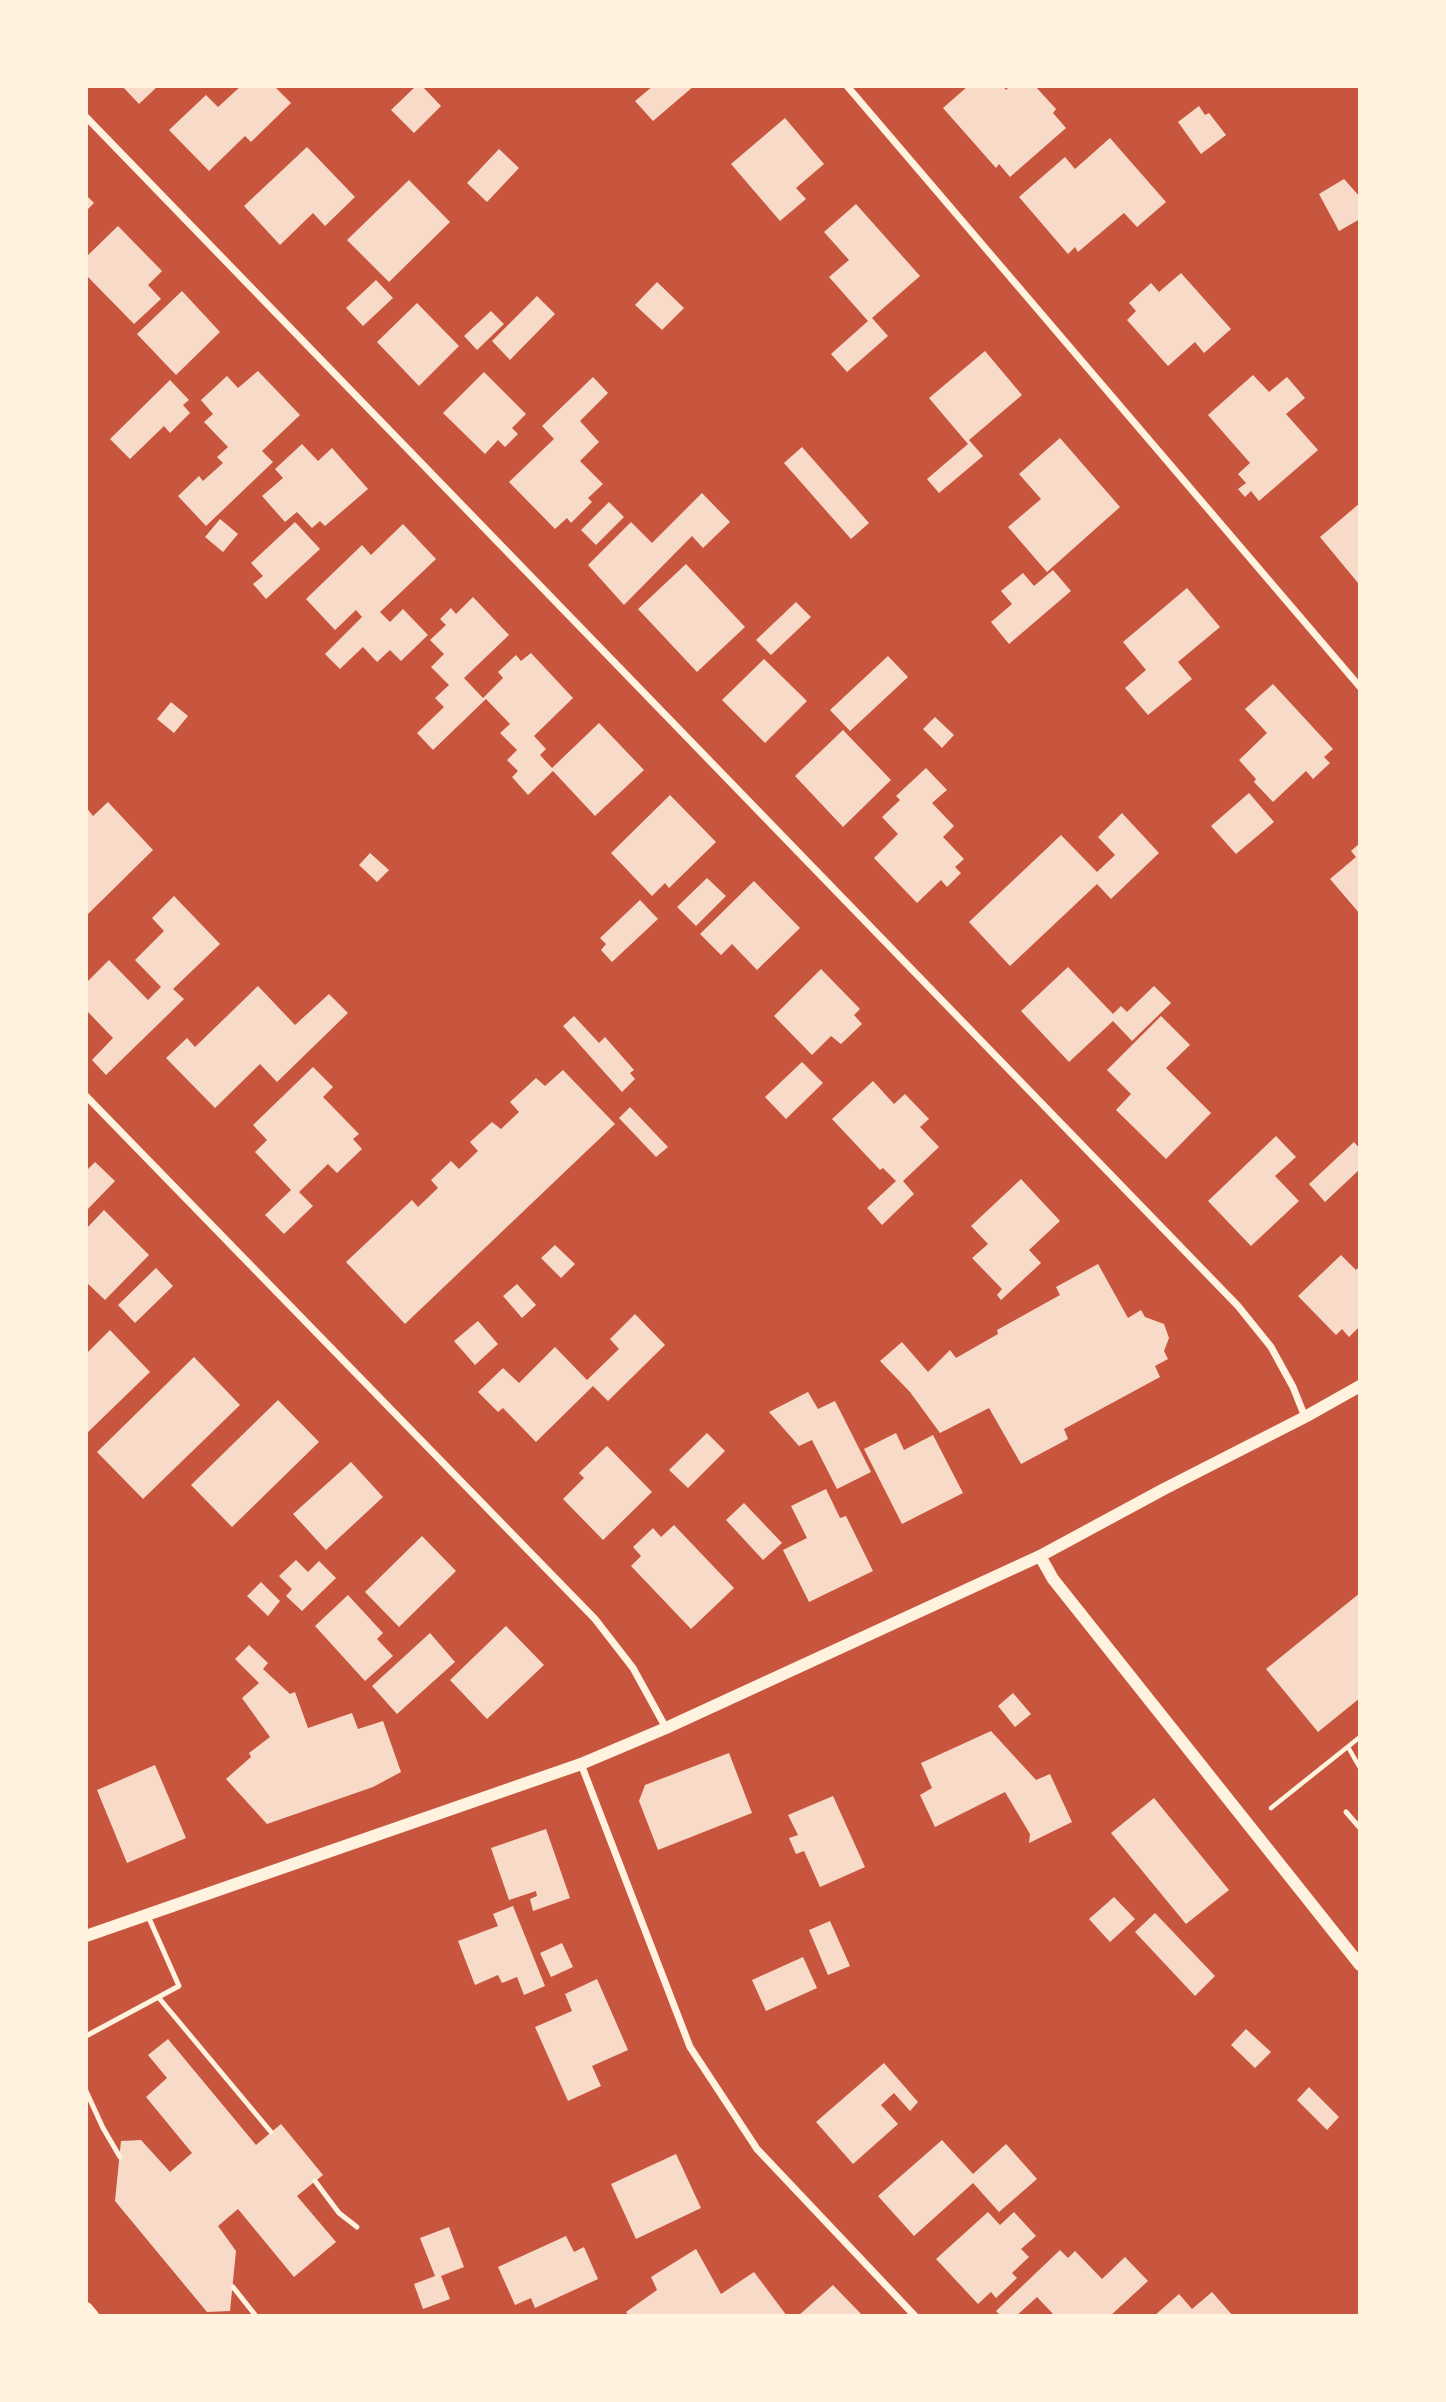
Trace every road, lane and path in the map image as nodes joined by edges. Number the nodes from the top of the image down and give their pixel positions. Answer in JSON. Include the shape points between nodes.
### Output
{"nodes":[{"id":1,"x":847,"y":86,"type":"edge"},
{"id":2,"x":86,"y":117,"type":"edge"},
{"id":3,"x":1360,"y":687,"type":"edge"},
{"id":4,"x":86,"y":1096,"type":"edge"},
{"id":5,"x":1360,"y":1386,"type":"edge"},
{"id":6,"x":1306,"y":1417,"type":"junction"},
{"id":7,"x":1040,"y":1556,"type":"junction"},
{"id":8,"x":666,"y":1728,"type":"junction"},
{"id":9,"x":1360,"y":1737,"type":"edge"},
{"id":10,"x":1348,"y":1747,"type":"junction"},
{"id":11,"x":581,"y":1764,"type":"junction"},
{"id":12,"x":1360,"y":1768,"type":"edge"},
{"id":13,"x":1346,"y":1812,"type":"dead end"},
{"id":14,"x":1249,"y":1826,"type":"junction"},
{"id":15,"x":1360,"y":1828,"type":"edge"},
{"id":16,"x":147,"y":1915,"type":"junction"},
{"id":17,"x":86,"y":1936,"type":"edge"},
{"id":18,"x":1360,"y":1965,"type":"edge"},
{"id":19,"x":159,"y":1998,"type":"junction"},
{"id":20,"x":86,"y":2036,"type":"edge"},
{"id":21,"x":86,"y":2091,"type":"edge"},
{"id":22,"x":271,"y":2132,"type":"dead end"},
{"id":23,"x":120,"y":2157,"type":"dead end"},
{"id":24,"x":315,"y":2181,"type":"dead end"},
{"id":25,"x":357,"y":2227,"type":"dead end"},
{"id":26,"x":233,"y":2287,"type":"dead end"},
{"id":27,"x":86,"y":2309,"type":"edge"},
{"id":28,"x":92,"y":2316,"type":"edge"},
{"id":29,"x":256,"y":2316,"type":"edge"},
{"id":30,"x":915,"y":2316,"type":"edge"}],
"edges":[{"from":1,"to":3,"type":"street"},
{"from":2,"to":6,"type":"street","via":[[1238,1306],[1271,1347]]},
{"from":4,"to":8,"type":"street","via":[[595,1619],[633,1668]]},
{"from":5,"to":6,"type":"street"},
{"from":6,"to":7,"type":"street"},
{"from":7,"to":8,"type":"street"},
{"from":7,"to":14,"type":"street","via":[[1053,1579]]},
{"from":8,"to":11,"type":"street"},
{"from":9,"to":10,"type":"path"},
{"from":10,"to":12,"type":"path"},
{"from":10,"to":14,"type":"path"},
{"from":11,"to":16,"type":"street"},
{"from":11,"to":30,"type":"street","via":[[690,2047],[757,2149]]},
{"from":13,"to":15,"type":"lane"},
{"from":14,"to":18,"type":"street"},
{"from":16,"to":17,"type":"street"},
{"from":16,"to":19,"type":"lane","via":[[179,1986]]},
{"from":19,"to":20,"type":"lane"},
{"from":19,"to":22,"type":"lane"},
{"from":21,"to":23,"type":"lane"},
{"from":24,"to":25,"type":"lane","via":[[339,2213]]},
{"from":26,"to":29,"type":"lane"},
{"from":27,"to":28,"type":"main road"}]}
